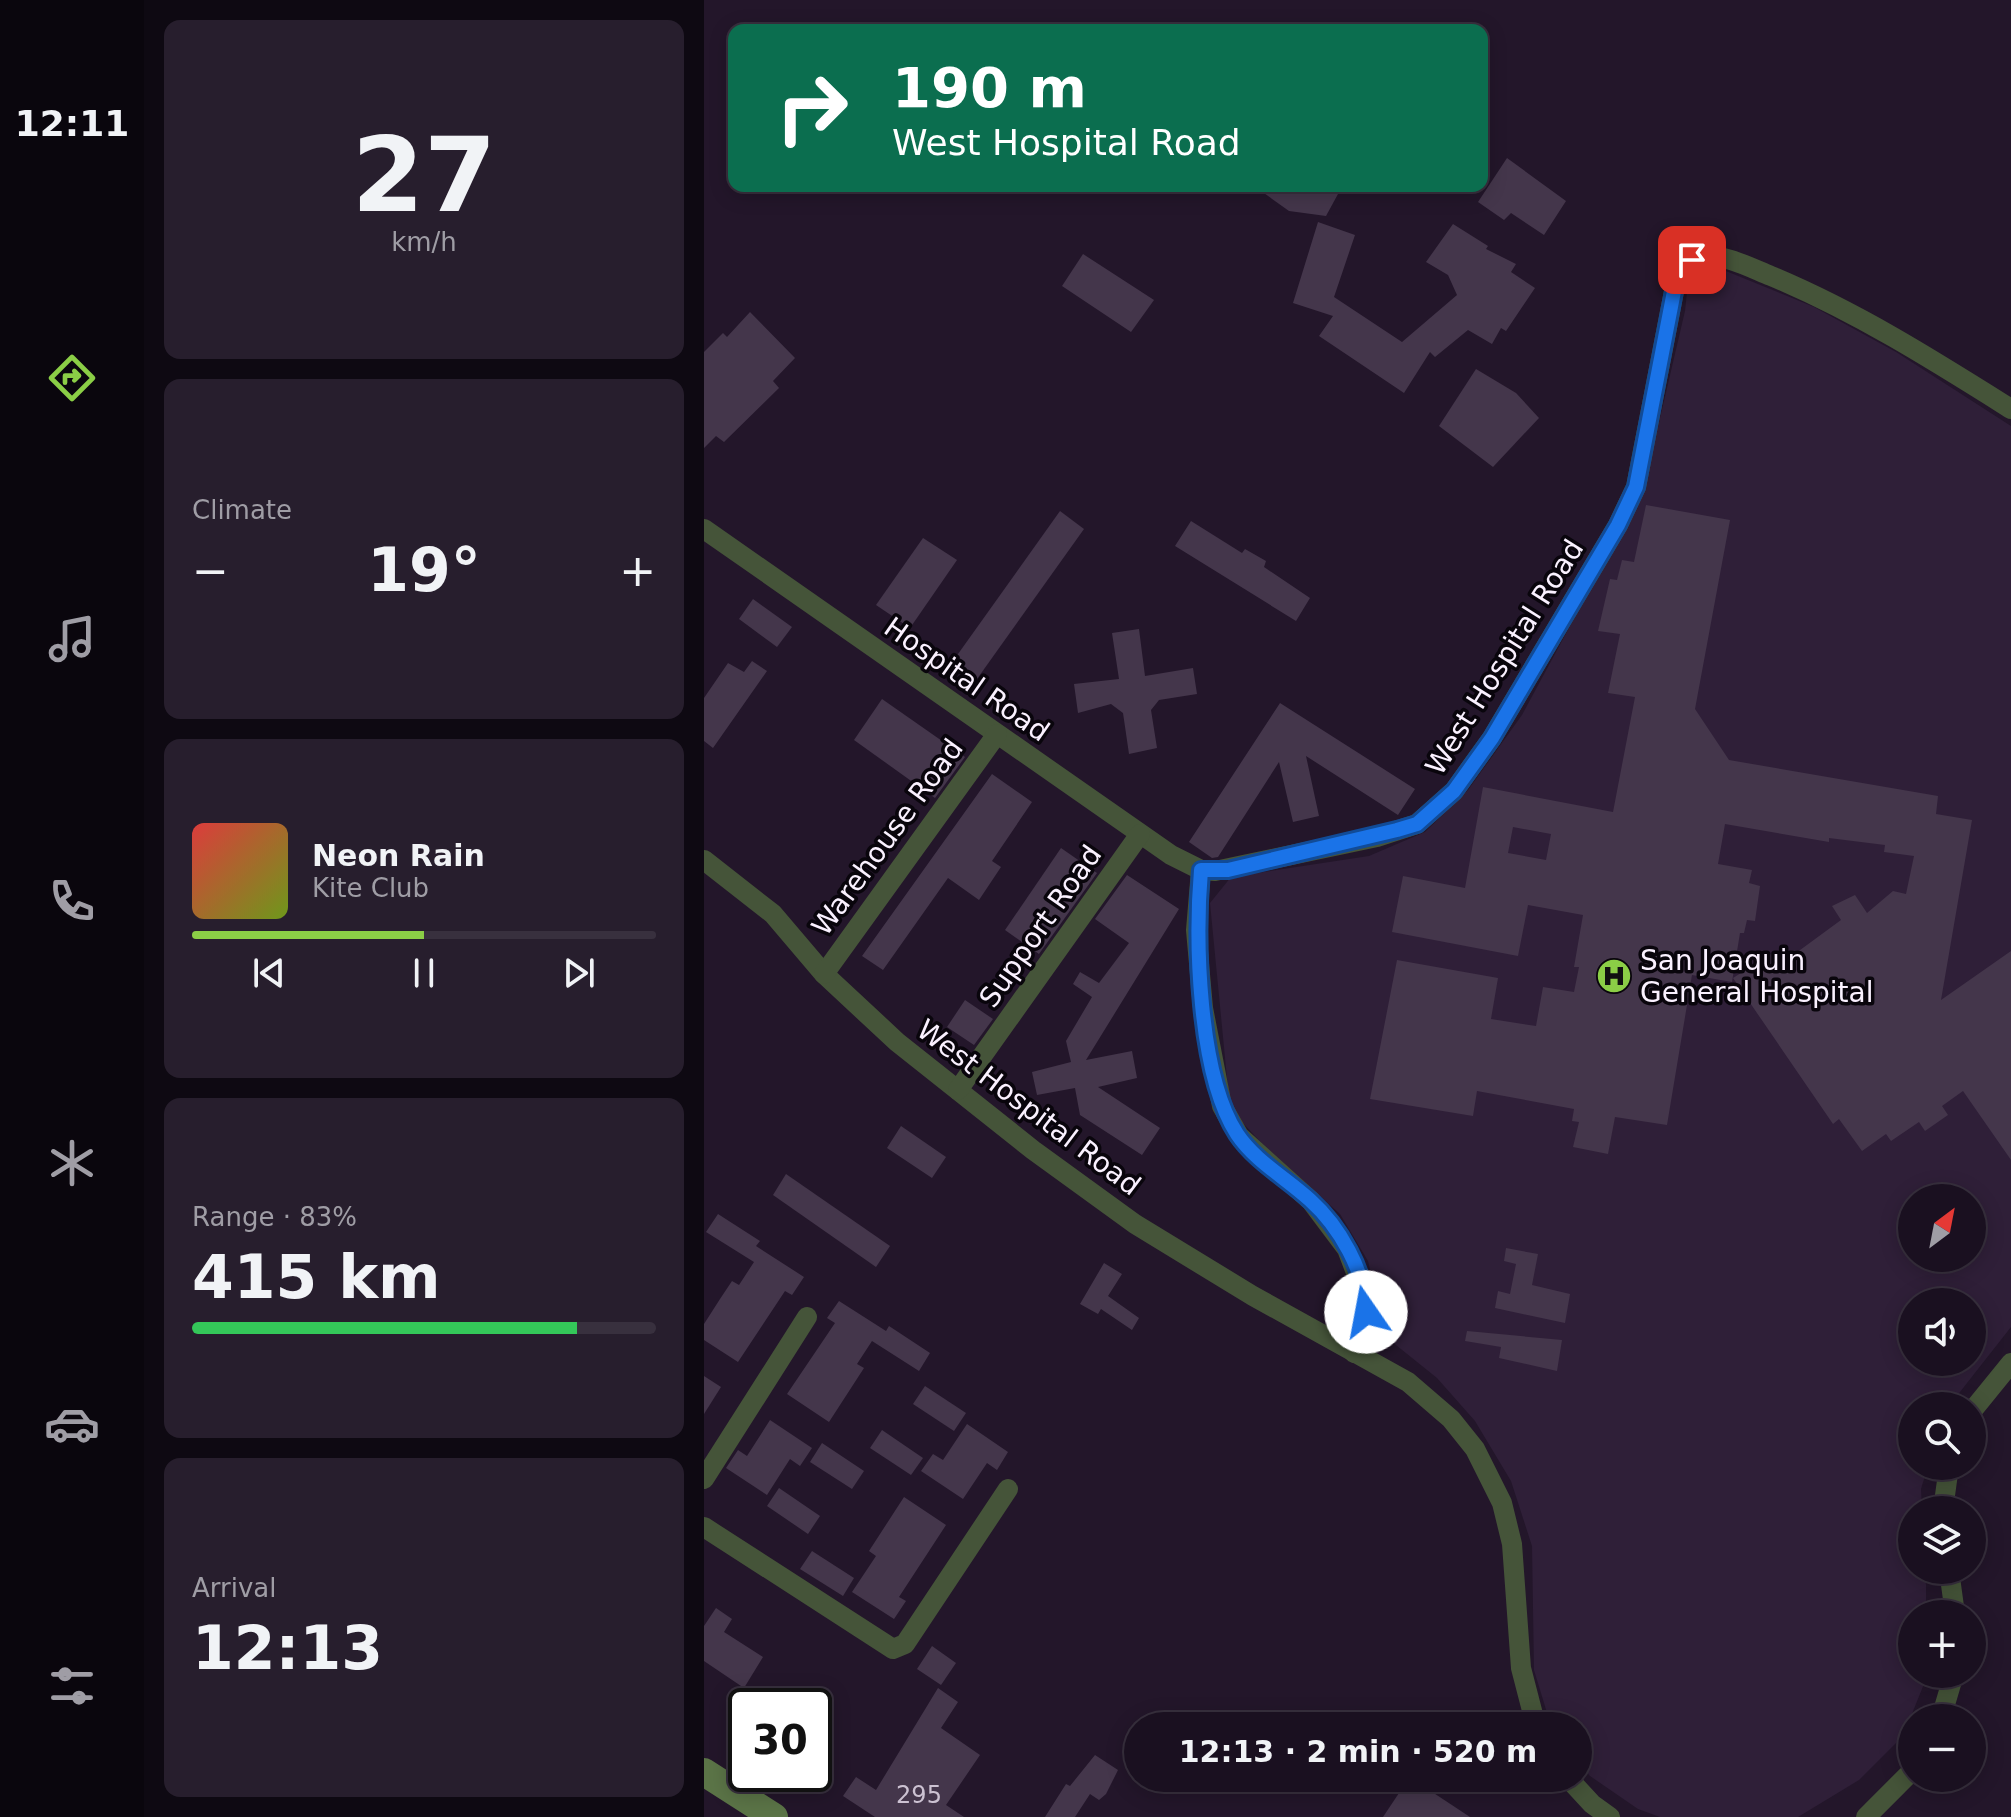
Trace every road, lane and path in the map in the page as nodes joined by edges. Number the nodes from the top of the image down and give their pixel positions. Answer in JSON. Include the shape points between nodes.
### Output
{"nodes":[{"id":1,"x":2011,"y":409,"type":"edge"},
{"id":2,"x":704,"y":529,"type":"edge"},
{"id":3,"x":997,"y":734,"type":"junction"},
{"id":4,"x":1140,"y":834,"type":"junction"},
{"id":5,"x":704,"y":860,"type":"edge"},
{"id":6,"x":1201,"y":870,"type":"junction"},
{"id":7,"x":824,"y":974,"type":"junction"},
{"id":8,"x":958,"y":1090,"type":"junction"},
{"id":9,"x":807,"y":1317,"type":"dead end"},
{"id":10,"x":1354,"y":1353,"type":"junction"},
{"id":11,"x":2011,"y":1363,"type":"edge"},
{"id":12,"x":1986,"y":1394,"type":"edge"},
{"id":13,"x":704,"y":1479,"type":"edge"},
{"id":14,"x":1008,"y":1489,"type":"dead end"},
{"id":15,"x":704,"y":1527,"type":"edge"},
{"id":16,"x":1532,"y":1712,"type":"edge"},
{"id":17,"x":704,"y":1772,"type":"edge"},
{"id":18,"x":1898,"y":1785,"type":"edge"},
{"id":19,"x":1576,"y":1792,"type":"edge"},
{"id":20,"x":1586,"y":1811,"type":"edge"},
{"id":21,"x":774,"y":1817,"type":"edge"},
{"id":22,"x":1610,"y":1817,"type":"edge"},
{"id":23,"x":1866,"y":1817,"type":"edge"}],
"edges":[{"from":1,"to":6,"type":"street","name":"West Hospital Road","via":[[1820,296],[1718,257],[1692,260],[1676,281],[1636,487],[1492,738],[1454,791],[1417,824],[1228,870]]},
{"from":2,"to":3,"type":"street","name":"Hospital Road"},
{"from":3,"to":4,"type":"street","name":"Hospital Road"},
{"from":3,"to":7,"type":"street","name":"Warehouse Road"},
{"from":4,"to":6,"type":"street","name":"Hospital Road"},
{"from":4,"to":8,"type":"street","name":"Support Road"},
{"from":5,"to":7,"type":"street","name":"West Hospital Road","via":[[773,914]]},
{"from":6,"to":10,"type":"street","via":[[1196,930],[1203,1008],[1222,1106],[1239,1136],[1311,1201],[1347,1249],[1366,1299]]},
{"from":7,"to":8,"type":"street","name":"West Hospital Road"},
{"from":8,"to":10,"type":"street","name":"West Hospital Road","via":[[1135,1224]]},
{"from":9,"to":13,"type":"street"},
{"from":10,"to":16,"type":"street","name":"West Hospital Road","via":[[1426,1394],[1475,1449],[1494,1483],[1512,1544],[1521,1668]]},
{"from":11,"to":12,"type":"street"},
{"from":14,"to":15,"type":"street","via":[[905,1644],[893,1649]]},
{"from":17,"to":21,"type":"main road"},
{"from":18,"to":23,"type":"street"},
{"from":19,"to":20,"type":"street"},
{"from":20,"to":22,"type":"street"}]}
